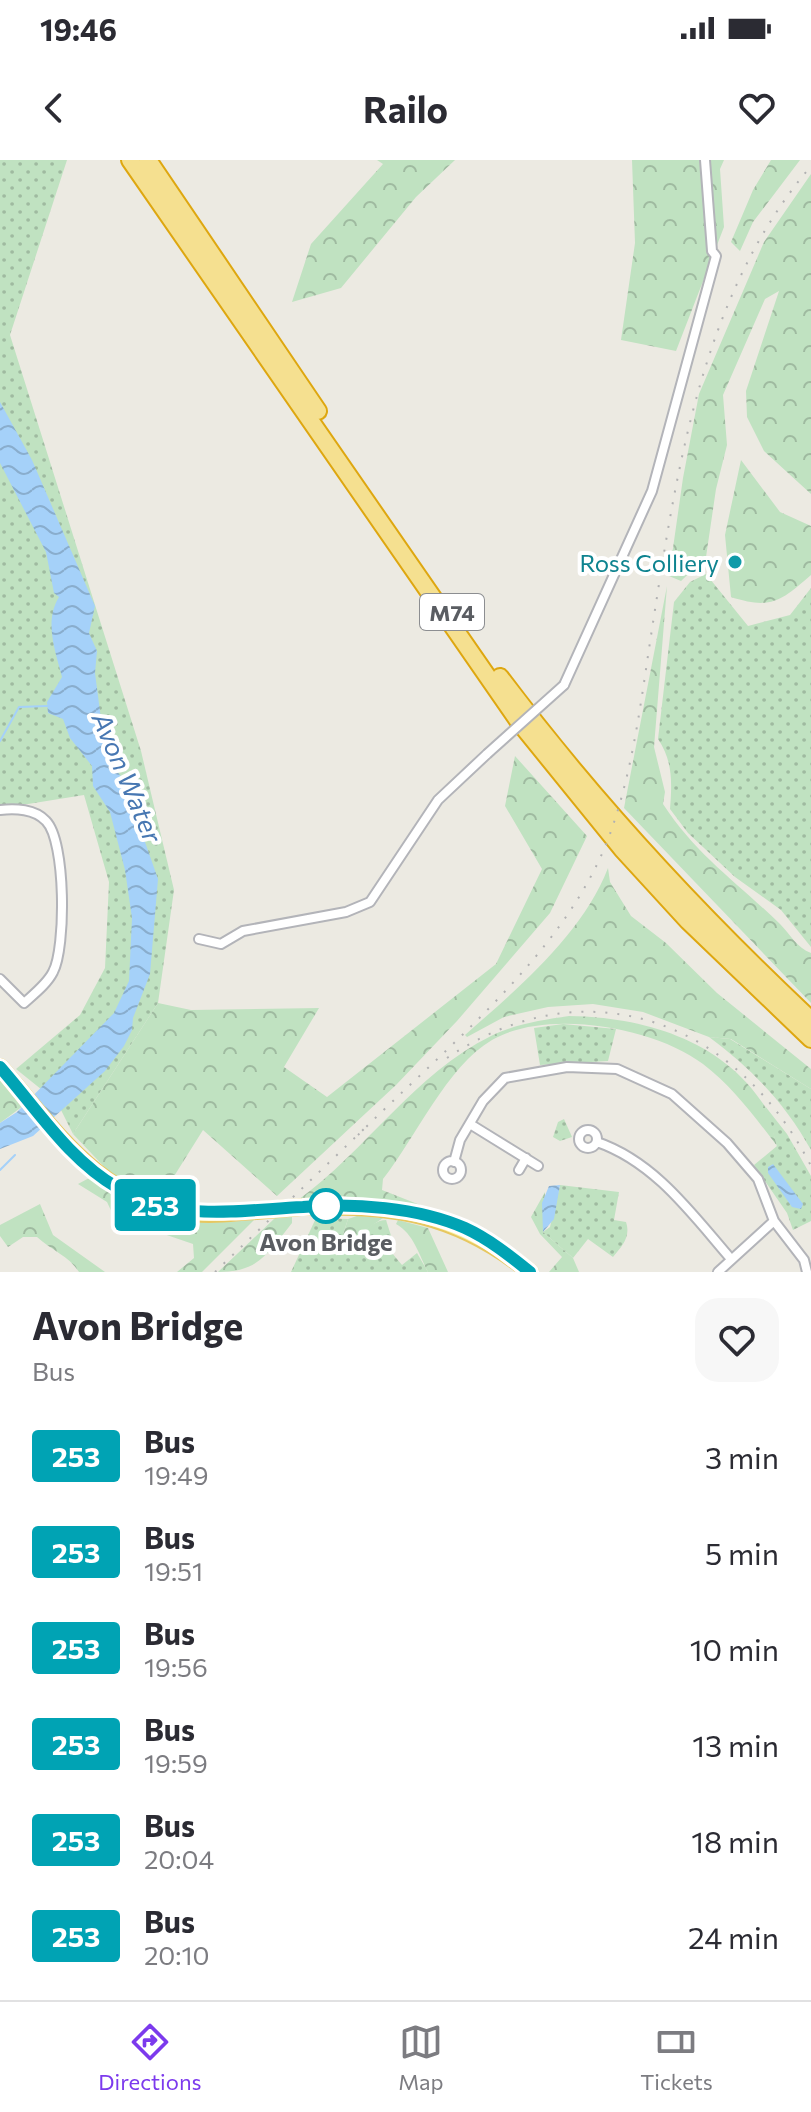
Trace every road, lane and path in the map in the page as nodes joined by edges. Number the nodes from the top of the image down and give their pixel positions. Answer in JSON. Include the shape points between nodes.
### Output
{"nodes":[{"id":1,"x":128,"y":160,"type":"edge"},
{"id":2,"x":148,"y":160,"type":"edge"},
{"id":3,"x":705,"y":160,"type":"edge"},
{"id":4,"x":0,"y":810,"type":"edge"},
{"id":5,"x":199,"y":939,"type":"dead end"},
{"id":6,"x":0,"y":979,"type":"edge"},
{"id":7,"x":811,"y":1020,"type":"edge"},
{"id":8,"x":811,"y":1039,"type":"edge"},
{"id":9,"x":0,"y":1067,"type":"edge"},
{"id":10,"x":470,"y":1124,"type":"junction"},
{"id":11,"x":597,"y":1142,"type":"dead end"},
{"id":12,"x":526,"y":1158,"type":"junction"},
{"id":13,"x":454,"y":1162,"type":"dead end"},
{"id":14,"x":538,"y":1166,"type":"dead end"},
{"id":15,"x":519,"y":1170,"type":"dead end"},
{"id":16,"x":774,"y":1221,"type":"junction"},
{"id":17,"x":731,"y":1259,"type":"junction"},
{"id":18,"x":530,"y":1272,"type":"edge"},
{"id":19,"x":718,"y":1272,"type":"edge"},
{"id":20,"x":807,"y":1272,"type":"edge"}],
"edges":[{"from":1,"to":8,"type":"highway","number":"M74","via":[[519,722],[688,921]]},
{"from":2,"to":7,"type":"highway","number":"M74","via":[[255,313],[418,567],[526,712],[649,858]]},
{"from":3,"to":5,"type":"street","bridge":true,"via":[[716,256],[708,286],[652,491],[564,685],[438,800],[370,902],[346,912],[243,931],[221,944]]},
{"from":4,"to":6,"type":"street","via":[[29,811],[46,820],[58,845],[60,897],[59,949],[52,974],[24,1003]]},
{"from":9,"to":18,"type":"main road","bridge":true,"via":[[86,1166],[155,1205],[202,1214],[362,1207],[444,1221],[483,1237]]},
{"from":10,"to":12,"type":"street"},
{"from":10,"to":13,"type":"street"},
{"from":10,"to":16,"type":"street","via":[[497,1086],[514,1075],[586,1066],[617,1069],[672,1094],[727,1143],[758,1179]]},
{"from":11,"to":17,"type":"street","via":[[660,1178]]},
{"from":12,"to":14,"type":"street"},
{"from":12,"to":15,"type":"street"},
{"from":16,"to":17,"type":"street"},
{"from":16,"to":20,"type":"street","via":[[804,1260]]},
{"from":17,"to":19,"type":"street"}]}
